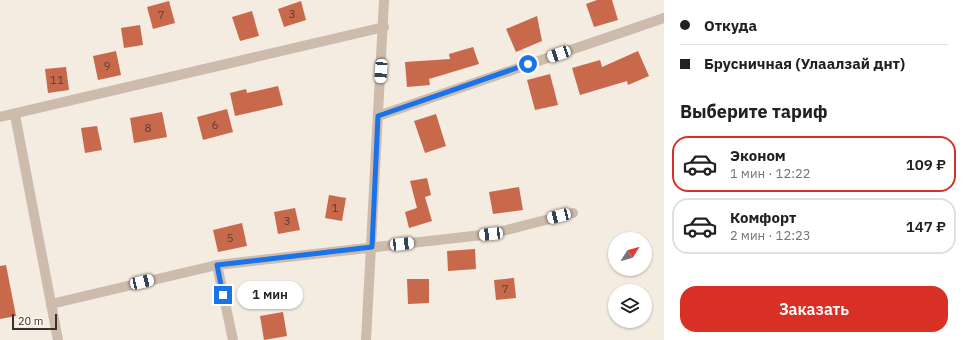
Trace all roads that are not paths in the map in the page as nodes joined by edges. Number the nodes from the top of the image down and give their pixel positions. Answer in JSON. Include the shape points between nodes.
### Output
{"nodes":[{"id":1,"x":384,"y":0,"type":"edge"},
{"id":2,"x":664,"y":18,"type":"edge"},
{"id":3,"x":384,"y":27,"type":"junction"},
{"id":4,"x":15,"y":115,"type":"junction"},
{"id":5,"x":378,"y":116,"type":"junction"},
{"id":6,"x":0,"y":117,"type":"edge"},
{"id":7,"x":573,"y":213,"type":"dead end"},
{"id":8,"x":372,"y":247,"type":"junction"},
{"id":9,"x":217,"y":265,"type":"junction"},
{"id":10,"x":52,"y":304,"type":"junction"},
{"id":11,"x":58,"y":340,"type":"edge"},
{"id":12,"x":233,"y":340,"type":"edge"},
{"id":13,"x":366,"y":340,"type":"edge"}],
"edges":[{"from":1,"to":3,"type":"street"},
{"from":2,"to":5,"type":"street"},
{"from":3,"to":4,"type":"street"},
{"from":3,"to":5,"type":"street"},
{"from":4,"to":6,"type":"street"},
{"from":4,"to":10,"type":"street"},
{"from":5,"to":8,"type":"street"},
{"from":7,"to":8,"type":"street","via":[[491,234]]},
{"from":8,"to":9,"type":"street"},
{"from":8,"to":13,"type":"street"},
{"from":9,"to":10,"type":"street"},
{"from":9,"to":12,"type":"street"},
{"from":10,"to":11,"type":"street"}]}
